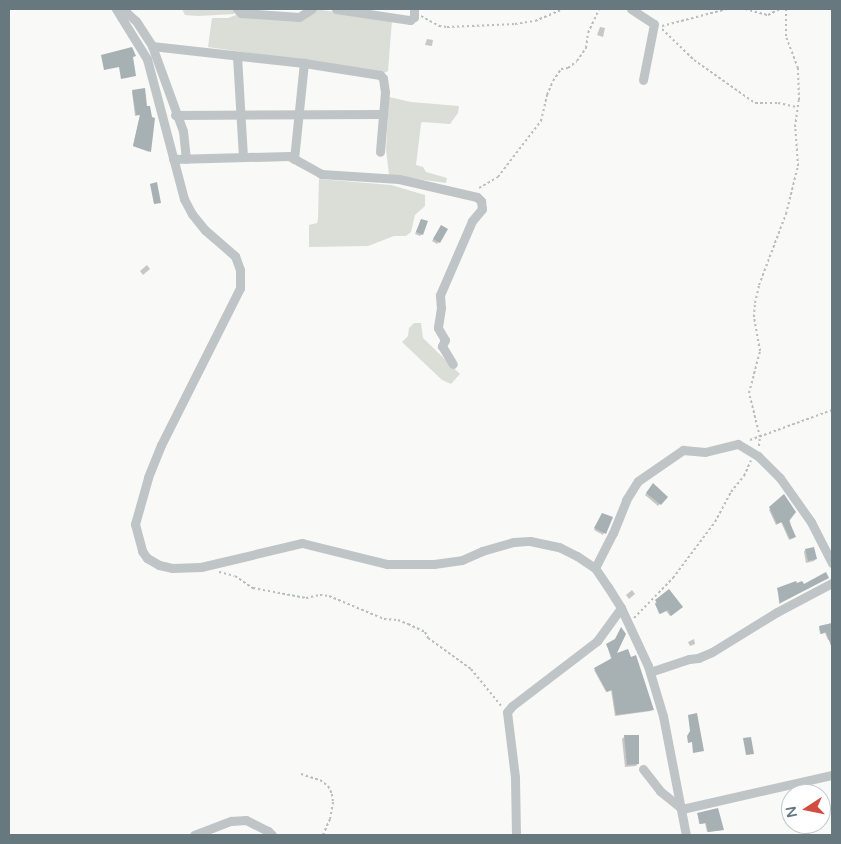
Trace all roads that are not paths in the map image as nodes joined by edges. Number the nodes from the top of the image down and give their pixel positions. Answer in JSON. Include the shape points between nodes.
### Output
{"nodes":[{"id":1,"x":117,"y":9,"type":"edge"},
{"id":2,"x":238,"y":9,"type":"edge"},
{"id":3,"x":312,"y":9,"type":"edge"},
{"id":4,"x":336,"y":9,"type":"edge"},
{"id":5,"x":631,"y":9,"type":"edge"},
{"id":6,"x":414,"y":13,"type":"edge"},
{"id":7,"x":152,"y":46,"type":"junction"},
{"id":8,"x":237,"y":56,"type":"junction"},
{"id":9,"x":304,"y":63,"type":"junction"},
{"id":10,"x":643,"y":80,"type":"dead end"},
{"id":11,"x":299,"y":112,"type":"junction"},
{"id":12,"x":240,"y":114,"type":"junction"},
{"id":13,"x":383,"y":114,"type":"junction"},
{"id":14,"x":175,"y":115,"type":"junction"},
{"id":15,"x":380,"y":152,"type":"dead end"},
{"id":16,"x":243,"y":157,"type":"junction"},
{"id":17,"x":173,"y":159,"type":"junction"},
{"id":18,"x":186,"y":159,"type":"junction"},
{"id":19,"x":294,"y":159,"type":"junction"},
{"id":20,"x":453,"y":364,"type":"dead end"},
{"id":21,"x":832,"y":563,"type":"edge"},
{"id":22,"x":595,"y":568,"type":"junction"},
{"id":23,"x":832,"y":584,"type":"edge"},
{"id":24,"x":621,"y":608,"type":"junction"},
{"id":25,"x":650,"y":672,"type":"junction"},
{"id":26,"x":643,"y":769,"type":"dead end"},
{"id":27,"x":832,"y":775,"type":"edge"},
{"id":28,"x":682,"y":809,"type":"junction"},
{"id":29,"x":194,"y":835,"type":"edge"},
{"id":30,"x":272,"y":835,"type":"edge"},
{"id":31,"x":516,"y":835,"type":"edge"},
{"id":32,"x":686,"y":835,"type":"edge"}],
"edges":[{"from":1,"to":7,"type":"street","via":[[128,13]]},
{"from":1,"to":17,"type":"street","via":[[147,59]]},
{"from":2,"to":3,"type":"street","via":[[241,13],[299,17]]},
{"from":4,"to":6,"type":"street","via":[[410,20]]},
{"from":5,"to":10,"type":"street","via":[[654,24]]},
{"from":7,"to":8,"type":"street"},
{"from":7,"to":14,"type":"street"},
{"from":8,"to":9,"type":"street"},
{"from":8,"to":12,"type":"street"},
{"from":9,"to":11,"type":"street"},
{"from":9,"to":13,"type":"street","via":[[380,75],[384,78]]},
{"from":11,"to":12,"type":"street"},
{"from":11,"to":13,"type":"street"},
{"from":11,"to":19,"type":"street"},
{"from":12,"to":14,"type":"street"},
{"from":12,"to":16,"type":"street"},
{"from":13,"to":15,"type":"street"},
{"from":14,"to":18,"type":"street","via":[[182,131]]},
{"from":16,"to":18,"type":"street"},
{"from":16,"to":19,"type":"street","via":[[289,156]]},
{"from":17,"to":18,"type":"street"},
{"from":17,"to":22,"type":"street","via":[[184,199],[192,214],[235,256],[240,270],[240,288],[161,445],[137,511],[138,544],[147,558],[172,568],[206,566],[302,543],[387,564],[410,565],[462,560],[482,550],[530,541],[559,547]]},
{"from":19,"to":20,"type":"street","via":[[321,174],[399,180],[477,198],[482,205],[440,295],[438,328],[445,340],[442,346]]},
{"from":21,"to":22,"type":"street","via":[[794,496],[756,455],[738,444],[704,452],[683,450],[638,481]]},
{"from":22,"to":24,"type":"street"},
{"from":23,"to":25,"type":"street","via":[[777,612],[712,652]]},
{"from":24,"to":25,"type":"street"},
{"from":24,"to":31,"type":"street","via":[[597,640],[507,712],[515,777]]},
{"from":25,"to":28,"type":"street","via":[[663,716]]},
{"from":26,"to":28,"type":"street","via":[[660,791]]},
{"from":27,"to":28,"type":"street"},
{"from":28,"to":32,"type":"street"},
{"from":29,"to":30,"type":"street","via":[[231,821],[246,820]]}]}
